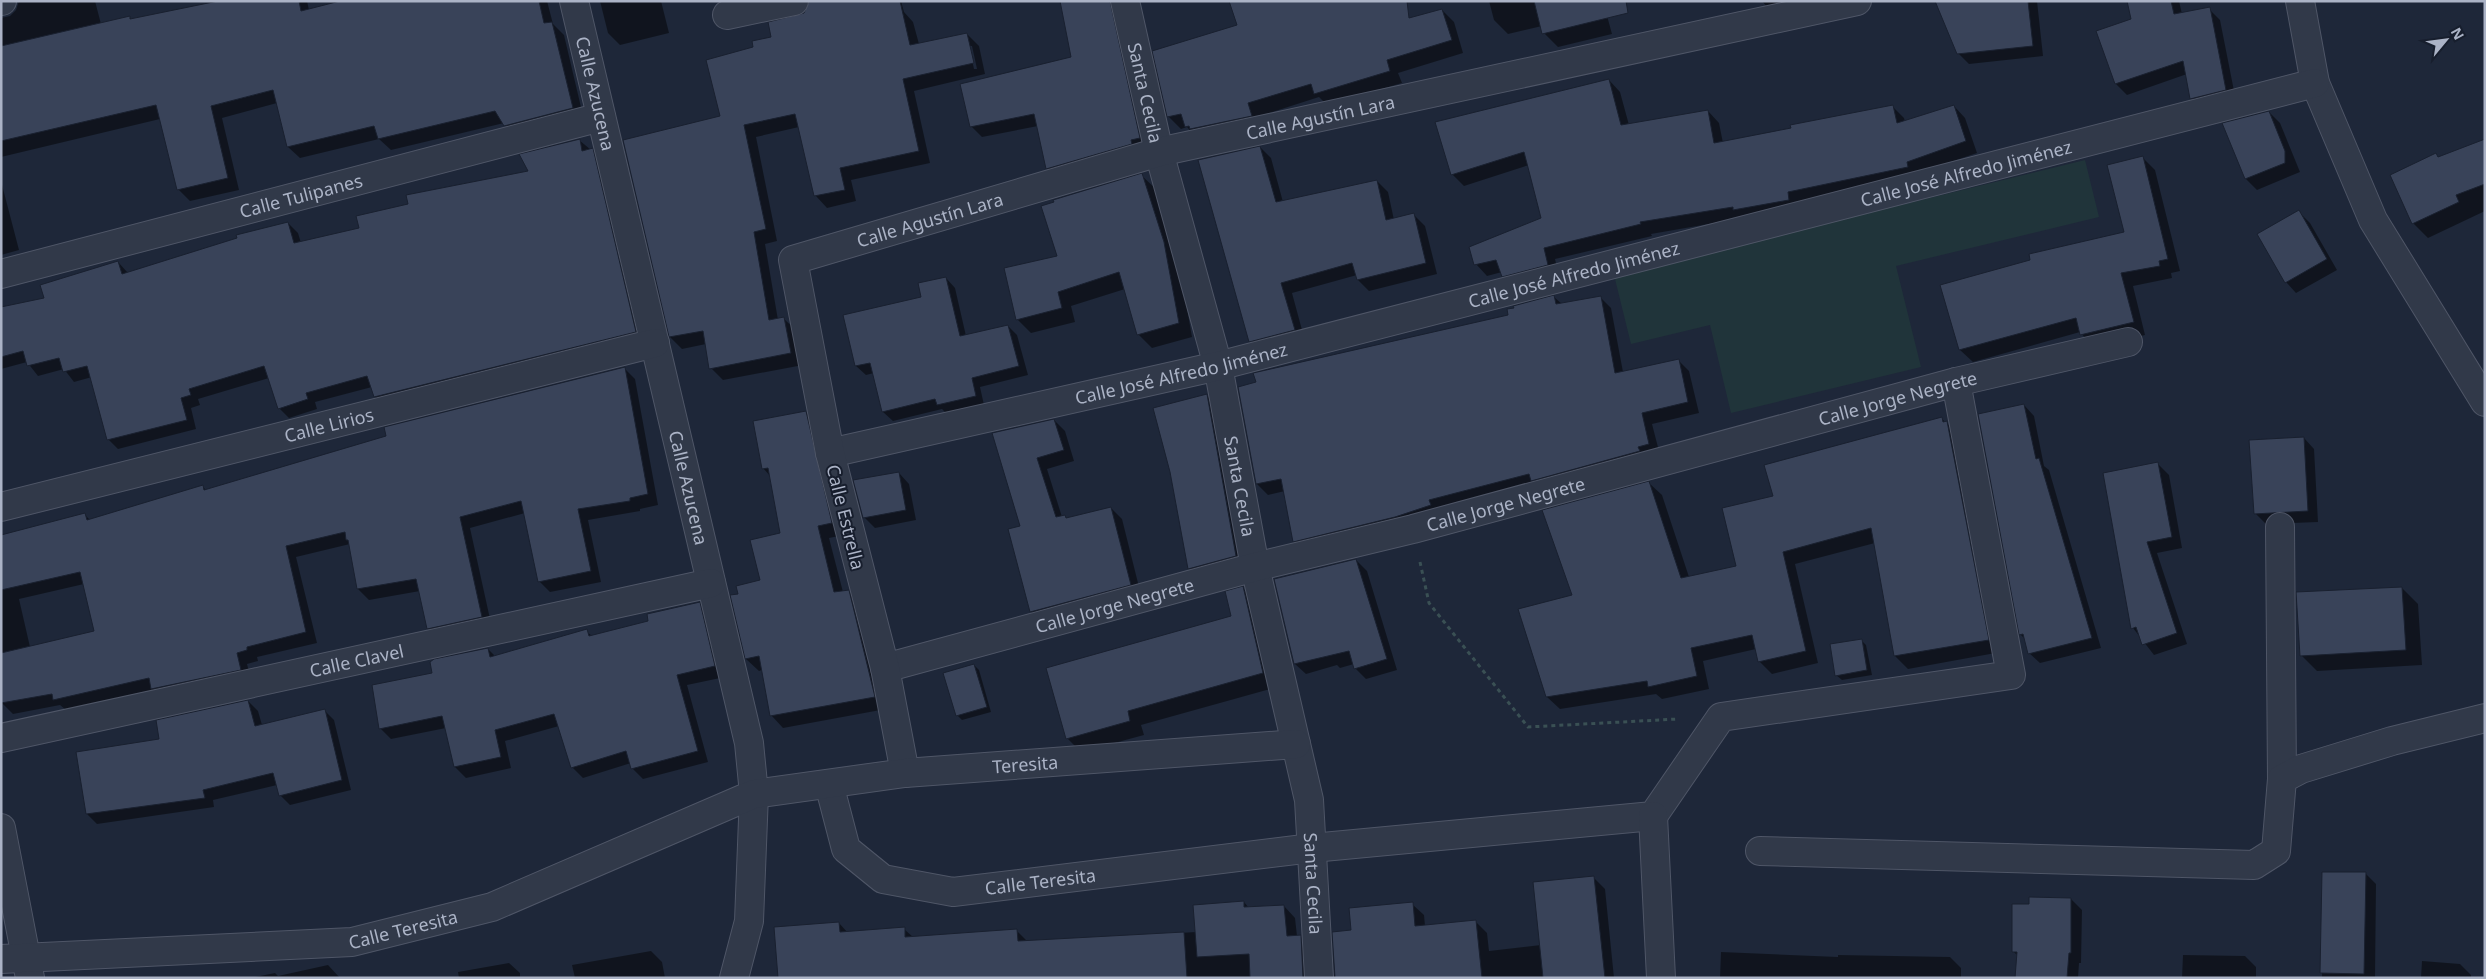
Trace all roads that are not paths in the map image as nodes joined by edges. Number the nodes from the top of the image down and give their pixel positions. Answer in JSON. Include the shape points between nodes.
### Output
{"nodes":[{"id":1,"x":574,"y":1,"type":"edge"},
{"id":2,"x":794,"y":1,"type":"edge"},
{"id":3,"x":1125,"y":1,"type":"edge"},
{"id":4,"x":1857,"y":1,"type":"edge"},
{"id":5,"x":2300,"y":1,"type":"edge"},
{"id":6,"x":728,"y":15,"type":"dead end"},
{"id":7,"x":2315,"y":83,"type":"junction"},
{"id":8,"x":601,"y":117,"type":"junction"},
{"id":9,"x":1159,"y":152,"type":"junction"},
{"id":10,"x":793,"y":260,"type":"joint"},
{"id":11,"x":1,"y":274,"type":"edge"},
{"id":12,"x":2128,"y":342,"type":"dead end"},
{"id":13,"x":655,"y":343,"type":"junction"},
{"id":14,"x":1218,"y":366,"type":"junction"},
{"id":15,"x":1956,"y":382,"type":"junction"},
{"id":16,"x":2485,"y":402,"type":"edge"},
{"id":17,"x":830,"y":453,"type":"junction"},
{"id":18,"x":1,"y":507,"type":"edge"},
{"id":19,"x":2280,"y":526,"type":"dead end"},
{"id":20,"x":1255,"y":567,"type":"junction"},
{"id":21,"x":711,"y":583,"type":"junction"},
{"id":22,"x":885,"y":668,"type":"junction"},
{"id":23,"x":2485,"y":718,"type":"edge"},
{"id":24,"x":1,"y":738,"type":"edge"},
{"id":25,"x":1296,"y":744,"type":"junction"},
{"id":26,"x":905,"y":773,"type":"junction"},
{"id":27,"x":2282,"y":780,"type":"junction"},
{"id":28,"x":829,"y":784,"type":"junction"},
{"id":29,"x":754,"y":794,"type":"junction"},
{"id":30,"x":1653,"y":816,"type":"junction"},
{"id":31,"x":1,"y":828,"type":"edge"},
{"id":32,"x":1312,"y":848,"type":"junction"},
{"id":33,"x":1760,"y":851,"type":"dead end"},
{"id":34,"x":19,"y":965,"type":"edge"},
{"id":35,"x":734,"y":978,"type":"edge"},
{"id":36,"x":1319,"y":978,"type":"edge"},
{"id":37,"x":1661,"y":978,"type":"edge"}],
"edges":[{"from":1,"to":8,"type":"street","name":"Calle Azucena"},
{"from":2,"to":6,"type":"street"},
{"from":3,"to":9,"type":"street","name":"Santa Cecila"},
{"from":4,"to":9,"type":"street","name":"Calle Agustín Lara"},
{"from":5,"to":7,"type":"street"},
{"from":7,"to":14,"type":"street","name":"Calle José Alfredo Jiménez"},
{"from":7,"to":16,"type":"street","via":[[2373,220]]},
{"from":8,"to":11,"type":"street","name":"Calle Tulipanes"},
{"from":8,"to":13,"type":"street","name":"Calle Azucena"},
{"from":9,"to":10,"type":"street","name":"Calle Agustín Lara"},
{"from":9,"to":14,"type":"street","name":"Santa Cecila"},
{"from":10,"to":17,"type":"street","name":"Calle Estrella"},
{"from":12,"to":15,"type":"street","name":"Calle Jorge Negrete"},
{"from":13,"to":18,"type":"street","name":"Calle Lirios"},
{"from":13,"to":21,"type":"street","name":"Calle Azucena"},
{"from":14,"to":17,"type":"street","name":"Calle José Alfredo Jiménez"},
{"from":14,"to":20,"type":"street","name":"Santa Cecila"},
{"from":15,"to":20,"type":"street","name":"Calle Jorge Negrete","via":[[1412,529]]},
{"from":15,"to":30,"type":"street","via":[[2011,675],[1721,717]]},
{"from":17,"to":22,"type":"street","name":"Calle Estrella"},
{"from":19,"to":27,"type":"street"},
{"from":20,"to":22,"type":"street","name":"Calle Jorge Negrete"},
{"from":20,"to":25,"type":"street","name":"Santa Cecila"},
{"from":21,"to":24,"type":"street","name":"Calle Clavel"},
{"from":21,"to":29,"type":"street","name":"Calle Azucena","via":[[749,743]]},
{"from":22,"to":26,"type":"street","name":"Calle Estrella"},
{"from":23,"to":27,"type":"street","via":[[2392,741],[2301,770]]},
{"from":25,"to":26,"type":"street","name":"Teresita"},
{"from":25,"to":32,"type":"street","name":"Santa Cecila","via":[[1309,800]]},
{"from":26,"to":28,"type":"street","name":"Teresita"},
{"from":27,"to":33,"type":"street","via":[[2276,851],[2254,865]]},
{"from":28,"to":29,"type":"street","name":"Teresita"},
{"from":28,"to":32,"type":"street","name":"Calle Teresita","via":[[846,849],[883,880],[953,892]]},
{"from":29,"to":34,"type":"street","name":"Calle Teresita","via":[[492,907],[352,942]]},
{"from":29,"to":35,"type":"street","name":"Calle Azucena","via":[[749,921]]},
{"from":30,"to":32,"type":"street","name":"Calle Teresita"},
{"from":30,"to":37,"type":"street"},
{"from":31,"to":34,"type":"street"},
{"from":32,"to":36,"type":"street","name":"Santa Cecila"}]}
